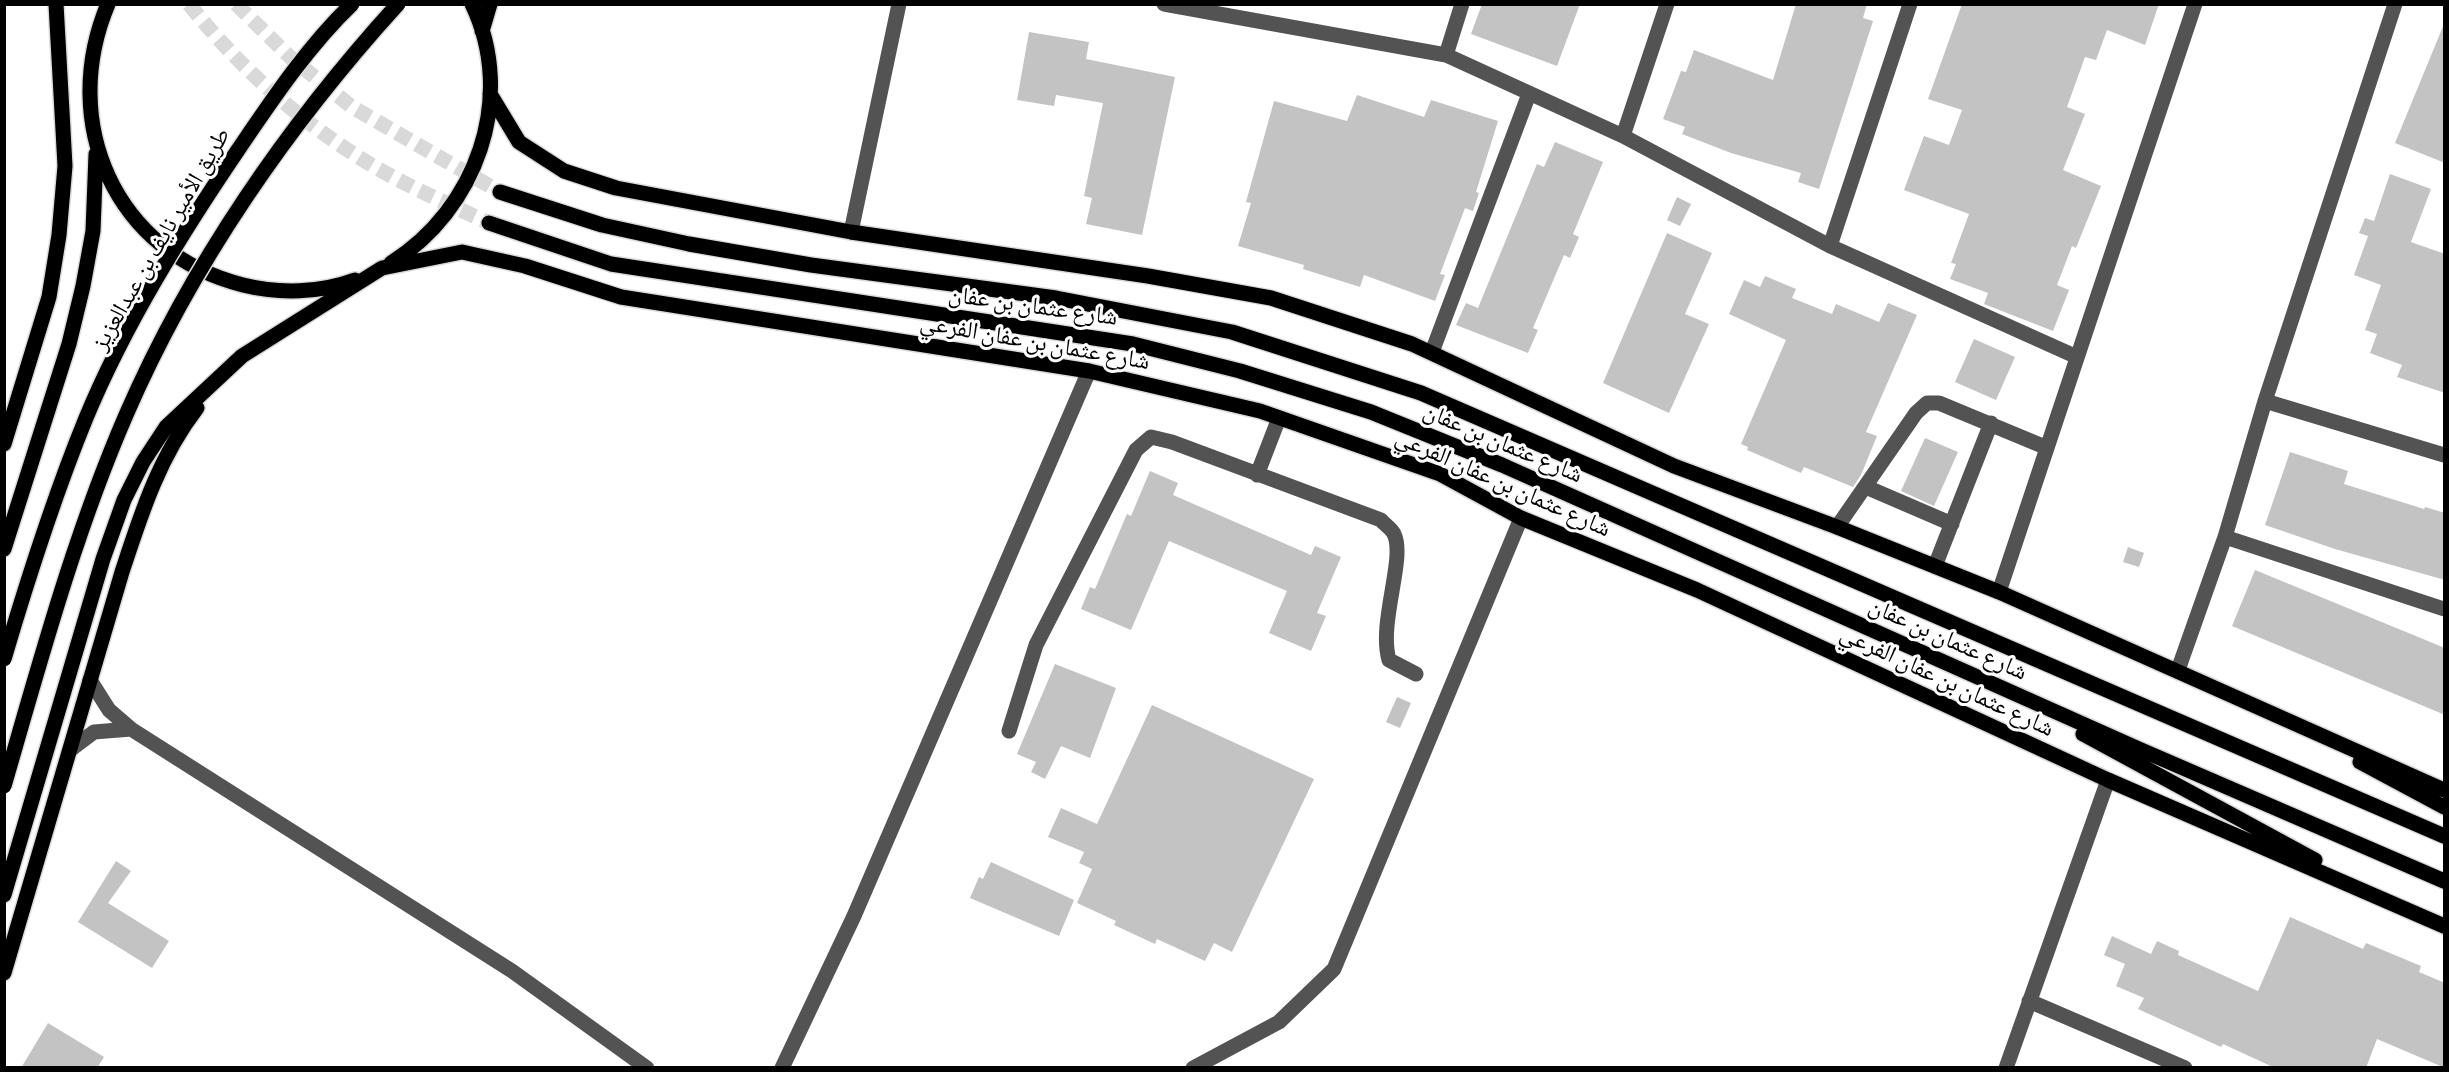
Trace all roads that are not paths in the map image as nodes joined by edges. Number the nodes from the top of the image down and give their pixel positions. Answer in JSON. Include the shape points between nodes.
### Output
{"nodes":[{"id":1,"x":56,"y":4,"type":"edge"},
{"id":2,"x":108,"y":4,"type":"edge"},
{"id":3,"x":352,"y":4,"type":"edge"},
{"id":4,"x":398,"y":4,"type":"edge"},
{"id":5,"x":472,"y":4,"type":"edge"},
{"id":6,"x":490,"y":4,"type":"edge"},
{"id":7,"x":898,"y":4,"type":"edge"},
{"id":8,"x":1164,"y":4,"type":"edge"},
{"id":9,"x":1462,"y":4,"type":"edge"},
{"id":10,"x":1667,"y":4,"type":"edge"},
{"id":11,"x":1910,"y":4,"type":"edge"},
{"id":12,"x":2195,"y":4,"type":"edge"},
{"id":13,"x":2395,"y":4,"type":"edge"},
{"id":14,"x":1194,"y":8,"type":"edge"},
{"id":15,"x":482,"y":31,"type":"junction"},
{"id":16,"x":1446,"y":55,"type":"junction"},
{"id":17,"x":490,"y":94,"type":"junction"},
{"id":18,"x":1529,"y":94,"type":"junction"},
{"id":19,"x":1623,"y":136,"type":"junction"},
{"id":20,"x":97,"y":148,"type":"junction"},
{"id":21,"x":500,"y":192,"type":"tunnel mouth"},
{"id":22,"x":489,"y":223,"type":"tunnel mouth"},
{"id":23,"x":851,"y":232,"type":"junction"},
{"id":24,"x":1830,"y":246,"type":"junction"},
{"id":25,"x":382,"y":268,"type":"junction"},
{"id":26,"x":1432,"y":352,"type":"junction"},
{"id":27,"x":242,"y":356,"type":"junction"},
{"id":28,"x":2077,"y":357,"type":"junction"},
{"id":29,"x":1089,"y":371,"type":"junction"},
{"id":30,"x":2265,"y":401,"type":"junction"},
{"id":31,"x":1279,"y":417,"type":"junction"},
{"id":32,"x":43,"y":423,"type":"junction"},
{"id":33,"x":1990,"y":423,"type":"junction"},
{"id":34,"x":4,"y":444,"type":"edge"},
{"id":35,"x":2045,"y":447,"type":"junction"},
{"id":36,"x":2445,"y":455,"type":"edge"},
{"id":37,"x":1257,"y":476,"type":"junction"},
{"id":38,"x":1866,"y":487,"type":"junction"},
{"id":39,"x":4,"y":514,"type":"edge"},
{"id":40,"x":1521,"y":518,"type":"junction"},
{"id":41,"x":1952,"y":524,"type":"junction"},
{"id":42,"x":1837,"y":527,"type":"junction"},
{"id":43,"x":2225,"y":537,"type":"junction"},
{"id":44,"x":4,"y":549,"type":"edge"},
{"id":45,"x":1935,"y":566,"type":"junction"},
{"id":46,"x":1999,"y":592,"type":"junction"},
{"id":47,"x":2445,"y":609,"type":"edge"},
{"id":48,"x":4,"y":659,"type":"edge"},
{"id":49,"x":2178,"y":670,"type":"junction"},
{"id":50,"x":1970,"y":672,"type":"junction"},
{"id":51,"x":1416,"y":674,"type":"dead end"},
{"id":52,"x":90,"y":680,"type":"junction"},
{"id":53,"x":2244,"y":699,"type":"junction"},
{"id":54,"x":130,"y":729,"type":"junction"},
{"id":55,"x":1009,"y":731,"type":"dead end"},
{"id":56,"x":70,"y":750,"type":"junction"},
{"id":57,"x":2108,"y":780,"type":"junction"},
{"id":58,"x":4,"y":786,"type":"edge"},
{"id":59,"x":2445,"y":790,"type":"edge"},
{"id":60,"x":2445,"y":807,"type":"edge"},
{"id":61,"x":2445,"y":836,"type":"edge"},
{"id":62,"x":2445,"y":881,"type":"edge"},
{"id":63,"x":4,"y":895,"type":"edge"},
{"id":64,"x":2400,"y":906,"type":"junction"},
{"id":65,"x":2445,"y":926,"type":"edge"},
{"id":66,"x":4,"y":973,"type":"edge"},
{"id":67,"x":2029,"y":1000,"type":"junction"},
{"id":68,"x":647,"y":1068,"type":"edge"},
{"id":69,"x":782,"y":1068,"type":"edge"},
{"id":70,"x":1192,"y":1068,"type":"edge"},
{"id":71,"x":2006,"y":1068,"type":"edge"},
{"id":72,"x":2185,"y":1068,"type":"edge"}],
"edges":[{"from":1,"to":34,"type":"main road","via":[[65,166],[59,235],[49,297]]},
{"from":2,"to":20,"type":"main road","via":[[89,73],[89,107]]},
{"from":3,"to":48,"type":"main road","name":"طريق الأمير نايف بن عبدالعزيز","bridge":true,"via":[[262,114],[138,312],[87,417]]},
{"from":4,"to":58,"type":"main road","bridge":true,"via":[[358,48],[290,136],[231,221],[168,328],[126,414],[87,512]]},
{"from":5,"to":15,"type":"main road"},
{"from":6,"to":15,"type":"main road"},
{"from":7,"to":23,"type":"street"},
{"from":8,"to":14,"type":"street"},
{"from":9,"to":16,"type":"street"},
{"from":10,"to":19,"type":"street"},
{"from":11,"to":24,"type":"street"},
{"from":12,"to":28,"type":"street"},
{"from":13,"to":30,"type":"street"},
{"from":14,"to":16,"type":"street"},
{"from":15,"to":17,"type":"main road"},
{"from":16,"to":18,"type":"street"},
{"from":17,"to":23,"type":"main road","via":[[519,142],[564,171],[616,188]]},
{"from":17,"to":25,"type":"main road","via":[[483,141],[466,186],[421,241]]},
{"from":18,"to":19,"type":"street"},
{"from":18,"to":26,"type":"street"},
{"from":19,"to":24,"type":"street"},
{"from":20,"to":25,"type":"main road","via":[[108,178],[145,231],[196,269],[257,289],[289,291],[321,289]]},
{"from":20,"to":32,"type":"main road","via":[[93,231],[83,286]]},
{"from":21,"to":61,"type":"main road","name":"شارع عثمان بن عفان","via":[[602,225],[689,244],[811,265],[1056,298],[1232,332],[1421,393]]},
{"from":22,"to":50,"type":"main road","name":"شارع عثمان بن عفان","via":[[611,264],[1133,344],[1240,371],[1371,412],[1491,461]]},
{"from":23,"to":26,"type":"main road","via":[[1271,298]]},
{"from":24,"to":28,"type":"street"},
{"from":25,"to":27,"type":"main road"},
{"from":25,"to":29,"type":"main road","name":"شارع عثمان بن عفان الفرعي","via":[[462,252],[525,266],[621,297]]},
{"from":26,"to":42,"type":"main road","via":[[1674,466]]},
{"from":27,"to":52,"type":"main road","via":[[184,424],[152,484]]},
{"from":27,"to":63,"type":"main road","via":[[166,427],[124,500]]},
{"from":28,"to":35,"type":"street"},
{"from":29,"to":31,"type":"main road","name":"شارع عثمان بن عفان الفرعي"},
{"from":29,"to":69,"type":"street","via":[[859,905]]},
{"from":30,"to":36,"type":"street"},
{"from":30,"to":43,"type":"street"},
{"from":31,"to":37,"type":"street"},
{"from":31,"to":40,"type":"main road","name":"شارع عثمان بن عفان الفرعي","via":[[1440,474]]},
{"from":32,"to":39,"type":"main road"},
{"from":32,"to":44,"type":"main road"},
{"from":33,"to":35,"type":"street"},
{"from":33,"to":38,"type":"street","via":[[1939,403],[1927,403],[1916,413]]},
{"from":33,"to":41,"type":"street"},
{"from":35,"to":46,"type":"street"},
{"from":37,"to":51,"type":"street","via":[[1381,520],[1394,534],[1396,555],[1384,644],[1389,660]]},
{"from":37,"to":55,"type":"street","via":[[1172,442],[1151,437],[1145,440],[1136,450],[1036,645]]},
{"from":38,"to":41,"type":"street"},
{"from":38,"to":42,"type":"street"},
{"from":40,"to":57,"type":"main road","name":"شارع عثمان بن عفان الفرعي","via":[[1696,590]]},
{"from":40,"to":70,"type":"street","via":[[1335,969],[1279,1022]]},
{"from":41,"to":45,"type":"street"},
{"from":42,"to":45,"type":"main road"},
{"from":43,"to":47,"type":"street"},
{"from":43,"to":49,"type":"street"},
{"from":45,"to":46,"type":"main road"},
{"from":46,"to":49,"type":"main road"},
{"from":49,"to":53,"type":"main road"},
{"from":50,"to":62,"type":"main road","name":"شارع عثمان بن عفان"},
{"from":50,"to":64,"type":"main road"},
{"from":52,"to":54,"type":"street","via":[[109,710]]},
{"from":52,"to":56,"type":"main road"},
{"from":53,"to":59,"type":"main road"},
{"from":53,"to":60,"type":"main road"},
{"from":54,"to":56,"type":"street","via":[[94,732]]},
{"from":54,"to":68,"type":"street","via":[[512,972]]},
{"from":56,"to":66,"type":"main road"},
{"from":57,"to":64,"type":"main road","name":"شارع عثمان بن عفان الفرعي"},
{"from":57,"to":67,"type":"street"},
{"from":64,"to":65,"type":"main road","name":"شارع عثمان بن عفان الفرعي"},
{"from":67,"to":71,"type":"street"},
{"from":67,"to":72,"type":"street"}]}
